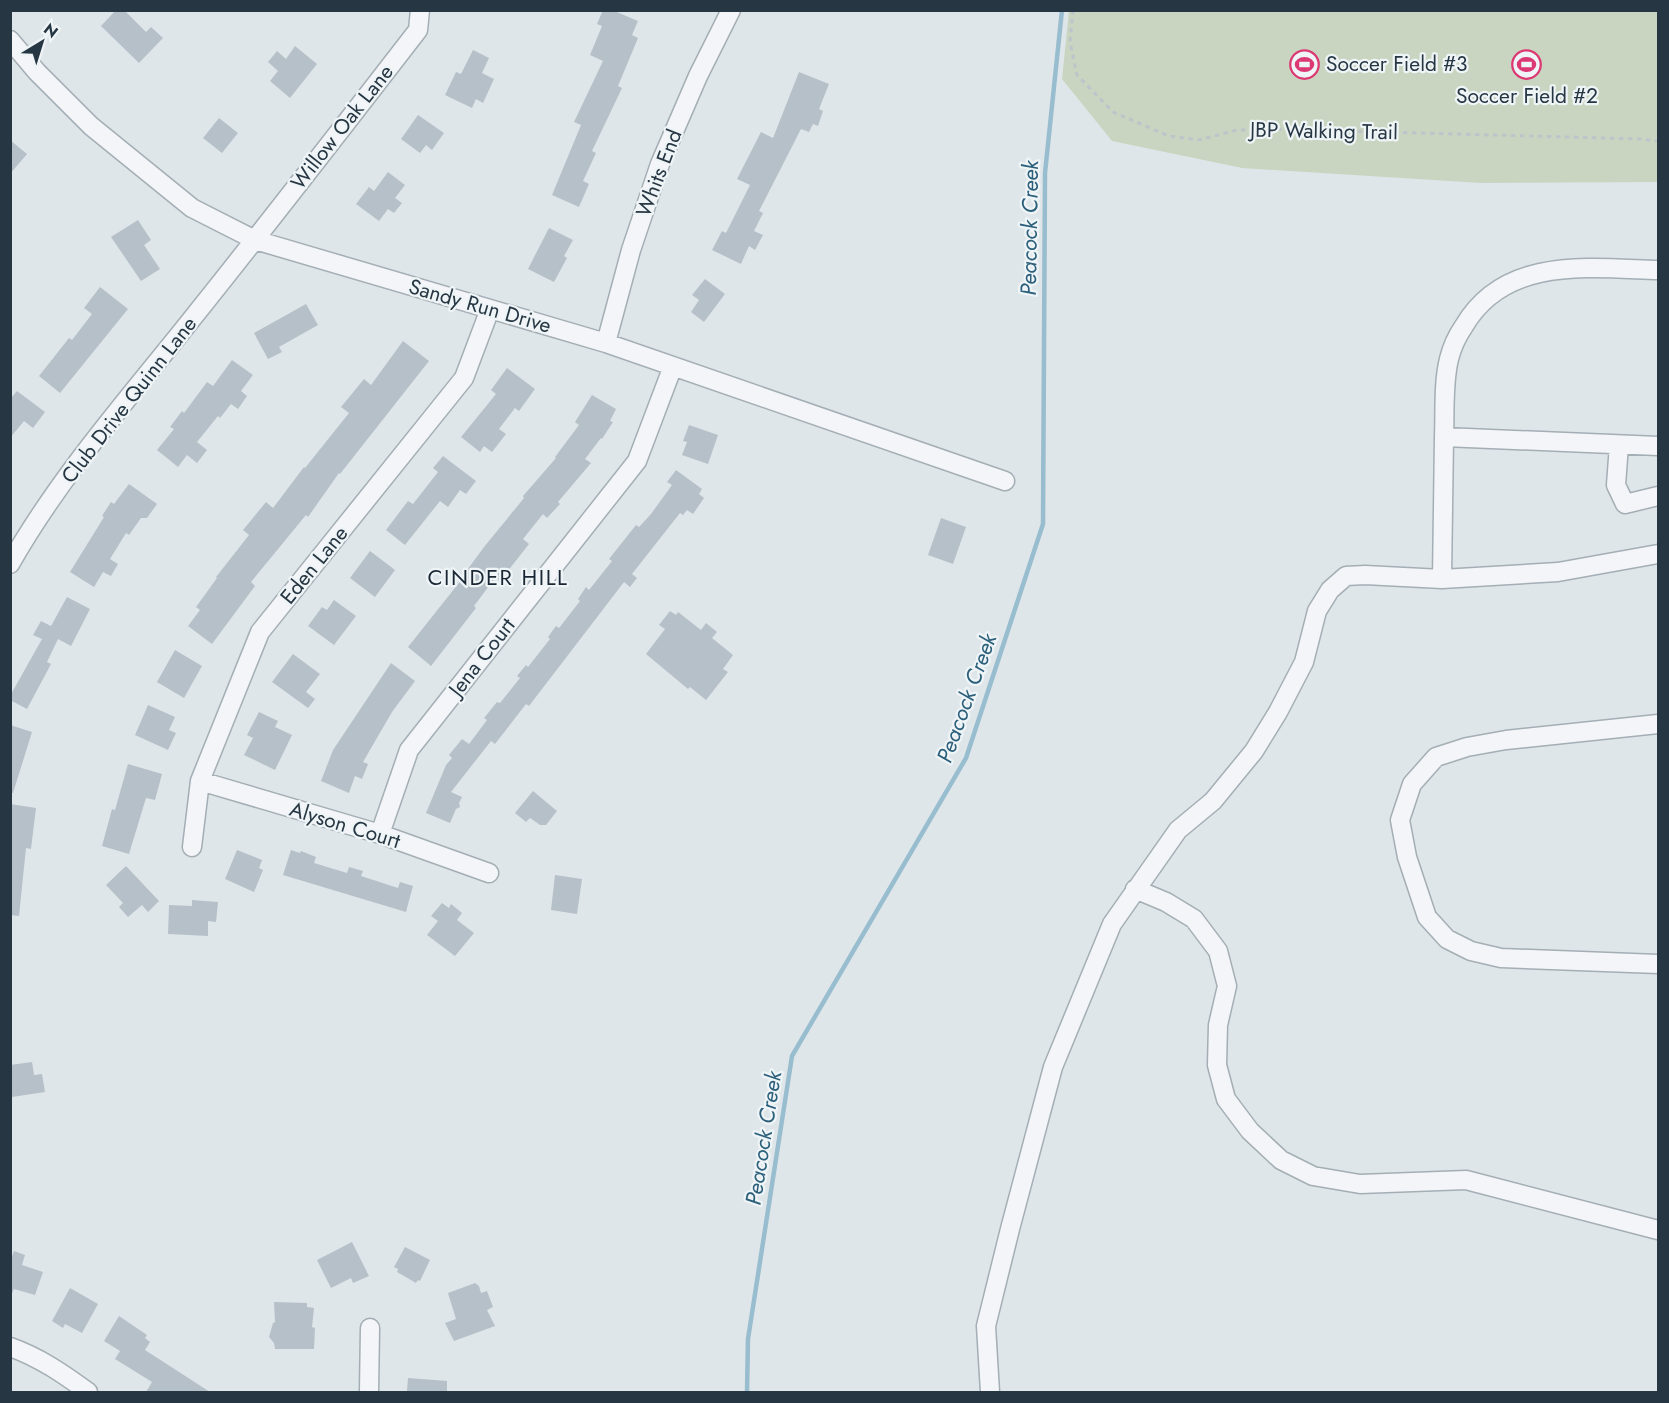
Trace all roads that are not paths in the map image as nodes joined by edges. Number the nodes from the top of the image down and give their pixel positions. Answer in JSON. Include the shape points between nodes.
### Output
{"nodes":[{"id":1,"x":420,"y":10,"type":"edge"},
{"id":2,"x":731,"y":10,"type":"edge"},
{"id":3,"x":10,"y":40,"type":"edge"},
{"id":4,"x":255,"y":240,"type":"junction"},
{"id":5,"x":1659,"y":270,"type":"edge"},
{"id":6,"x":490,"y":309,"type":"junction"},
{"id":7,"x":606,"y":343,"type":"junction"},
{"id":8,"x":673,"y":366,"type":"junction"},
{"id":9,"x":1444,"y":437,"type":"junction"},
{"id":10,"x":1618,"y":445,"type":"junction"},
{"id":11,"x":1659,"y":446,"type":"edge"},
{"id":12,"x":1005,"y":481,"type":"dead end"},
{"id":13,"x":1659,"y":496,"type":"edge"},
{"id":14,"x":1659,"y":554,"type":"edge"},
{"id":15,"x":10,"y":564,"type":"edge"},
{"id":16,"x":1442,"y":579,"type":"junction"},
{"id":17,"x":1659,"y":724,"type":"edge"},
{"id":18,"x":200,"y":781,"type":"junction"},
{"id":19,"x":380,"y":834,"type":"junction"},
{"id":20,"x":192,"y":847,"type":"dead end"},
{"id":21,"x":489,"y":873,"type":"dead end"},
{"id":22,"x":1135,"y":889,"type":"junction"},
{"id":23,"x":1659,"y":964,"type":"edge"},
{"id":24,"x":1659,"y":1230,"type":"edge"},
{"id":25,"x":370,"y":1328,"type":"dead end"},
{"id":26,"x":10,"y":1347,"type":"edge"},
{"id":27,"x":88,"y":1392,"type":"edge"},
{"id":28,"x":369,"y":1392,"type":"edge"},
{"id":29,"x":990,"y":1392,"type":"edge"}],
"edges":[{"from":1,"to":4,"type":"street","name":"Willow Oak Lane","via":[[418,30]]},
{"from":2,"to":7,"type":"street","name":"Whits End","via":[[660,164]]},
{"from":3,"to":4,"type":"street","name":"Sandy Run Drive","via":[[91,126],[192,208]]},
{"from":4,"to":6,"type":"street","name":"Sandy Run Drive"},
{"from":4,"to":15,"type":"street","name":"Club Drive Quinn Lane","via":[[91,445],[34,522]]},
{"from":5,"to":9,"type":"street","via":[[1549,270],[1516,279],[1492,292],[1470,314],[1456,338],[1449,360]]},
{"from":6,"to":7,"type":"street","name":"Sandy Run Drive"},
{"from":6,"to":18,"type":"street","name":"Eden Lane","via":[[464,378],[260,632]]},
{"from":7,"to":8,"type":"street","name":"Sandy Run Drive"},
{"from":8,"to":12,"type":"street","name":"Sandy Run Drive"},
{"from":8,"to":19,"type":"street","name":"Jena Court","via":[[637,461],[409,750]]},
{"from":9,"to":10,"type":"street"},
{"from":9,"to":16,"type":"street"},
{"from":10,"to":11,"type":"street"},
{"from":10,"to":13,"type":"street","via":[[1616,485],[1625,504]]},
{"from":14,"to":16,"type":"street","via":[[1558,572]]},
{"from":16,"to":22,"type":"street","via":[[1346,576],[1330,590],[1317,610],[1304,662],[1254,751],[1213,801],[1178,830]]},
{"from":17,"to":23,"type":"street","via":[[1506,740],[1436,758],[1412,784],[1400,820],[1407,858],[1427,917],[1447,939],[1471,951],[1501,958]]},
{"from":18,"to":19,"type":"street","name":"Alyson Court"},
{"from":18,"to":20,"type":"street","name":"Eden Lane"},
{"from":19,"to":21,"type":"street","name":"Alyson Court"},
{"from":22,"to":24,"type":"street","via":[[1194,919],[1218,951],[1227,986],[1218,1025],[1217,1065],[1226,1099],[1250,1131],[1281,1160],[1313,1176],[1360,1184],[1466,1180]]},
{"from":22,"to":29,"type":"street","via":[[1112,924],[1053,1067],[986,1326]]},
{"from":25,"to":28,"type":"street"},
{"from":26,"to":27,"type":"street","via":[[25,1352]]}]}
